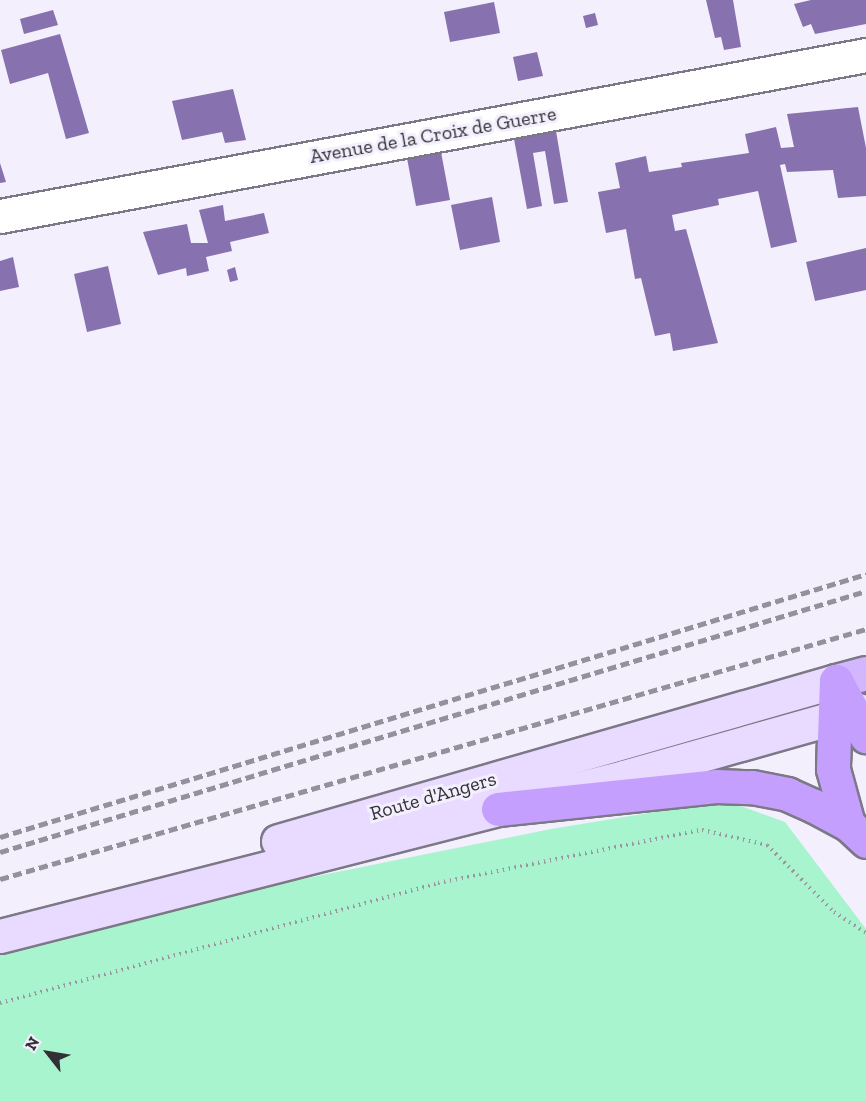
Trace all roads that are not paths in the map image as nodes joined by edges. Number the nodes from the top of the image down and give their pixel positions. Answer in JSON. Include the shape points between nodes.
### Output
{"nodes":[{"id":1,"x":866,"y":55,"type":"edge"},
{"id":2,"x":0,"y":216,"type":"edge"},
{"id":3,"x":851,"y":677,"type":"edge"},
{"id":4,"x":855,"y":718,"type":"edge"},
{"id":5,"x":498,"y":809,"type":"junction"},
{"id":6,"x":857,"y":833,"type":"edge"},
{"id":7,"x":0,"y":922,"type":"edge"},
{"id":8,"x":0,"y":936,"type":"edge"}],
"edges":[{"from":1,"to":2,"type":"street","name":"Avenue de la Croix de Guerre"},
{"from":3,"to":4,"type":"highway"},
{"from":3,"to":7,"type":"main road","name":"Route d'Angers"},
{"from":4,"to":5,"type":"main road","name":"Route d'Angers"},
{"from":4,"to":6,"type":"highway","via":[[832,769]]},
{"from":5,"to":6,"type":"highway","via":[[716,786],[752,787],[787,794]]},
{"from":5,"to":8,"type":"main road","name":"Route d'Angers"}]}
